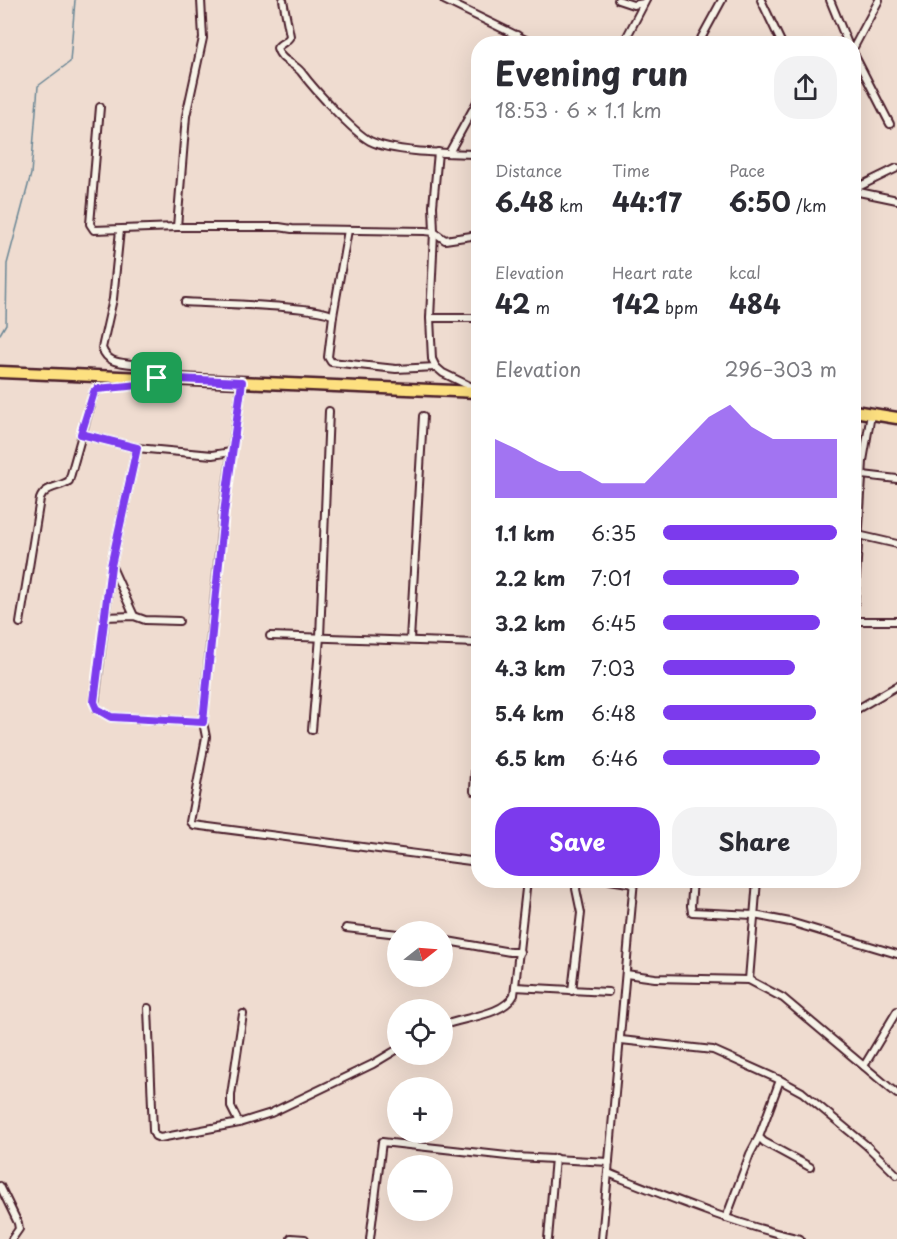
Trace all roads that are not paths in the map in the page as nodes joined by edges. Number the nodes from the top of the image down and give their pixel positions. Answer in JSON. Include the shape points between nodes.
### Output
{"nodes":[{"id":1,"x":201,"y":0,"type":"edge"},
{"id":2,"x":283,"y":0,"type":"edge"},
{"id":3,"x":444,"y":0,"type":"edge"},
{"id":4,"x":618,"y":0,"type":"edge"},
{"id":5,"x":722,"y":0,"type":"edge"},
{"id":6,"x":761,"y":0,"type":"edge"},
{"id":7,"x":830,"y":0,"type":"edge"},
{"id":8,"x":879,"y":0,"type":"edge"},
{"id":9,"x":645,"y":2,"type":"edge"},
{"id":10,"x":633,"y":6,"type":"junction"},
{"id":11,"x":638,"y":16,"type":"junction"},
{"id":12,"x":517,"y":35,"type":"edge"},
{"id":13,"x":627,"y":36,"type":"edge"},
{"id":14,"x":702,"y":36,"type":"edge"},
{"id":15,"x":778,"y":36,"type":"edge"},
{"id":16,"x":845,"y":36,"type":"edge"},
{"id":17,"x":860,"y":36,"type":"edge"},
{"id":18,"x":861,"y":68,"type":"edge"},
{"id":19,"x":100,"y":106,"type":"dead end"},
{"id":20,"x":471,"y":113,"type":"edge"},
{"id":21,"x":890,"y":124,"type":"dead end"},
{"id":22,"x":438,"y":152,"type":"junction"},
{"id":23,"x":449,"y":153,"type":"junction"},
{"id":24,"x":471,"y":154,"type":"edge"},
{"id":25,"x":897,"y":168,"type":"edge"},
{"id":26,"x":861,"y":186,"type":"edge"},
{"id":27,"x":861,"y":192,"type":"edge"},
{"id":28,"x":897,"y":200,"type":"edge"},
{"id":29,"x":177,"y":227,"type":"junction"},
{"id":30,"x":120,"y":230,"type":"junction"},
{"id":31,"x":348,"y":230,"type":"junction"},
{"id":32,"x":434,"y":232,"type":"junction"},
{"id":33,"x":471,"y":236,"type":"edge"},
{"id":34,"x":185,"y":302,"type":"dead end"},
{"id":35,"x":333,"y":316,"type":"junction"},
{"id":36,"x":429,"y":318,"type":"junction"},
{"id":37,"x":471,"y":318,"type":"edge"},
{"id":38,"x":436,"y":368,"type":"junction"},
{"id":39,"x":0,"y":372,"type":"edge"},
{"id":40,"x":157,"y":378,"type":"junction"},
{"id":41,"x":242,"y":382,"type":"junction"},
{"id":42,"x":467,"y":384,"type":"junction"},
{"id":43,"x":471,"y":384,"type":"edge"},
{"id":44,"x":471,"y":387,"type":"edge"},
{"id":45,"x":471,"y":391,"type":"edge"},
{"id":46,"x":329,"y":411,"type":"dead end"},
{"id":47,"x":861,"y":412,"type":"edge"},
{"id":48,"x":871,"y":414,"type":"junction"},
{"id":49,"x":423,"y":416,"type":"dead end"},
{"id":50,"x":897,"y":418,"type":"edge"},
{"id":51,"x":81,"y":434,"type":"junction"},
{"id":52,"x":137,"y":448,"type":"junction"},
{"id":53,"x":231,"y":452,"type":"junction"},
{"id":54,"x":863,"y":475,"type":"junction"},
{"id":55,"x":897,"y":479,"type":"edge"},
{"id":56,"x":861,"y":499,"type":"edge"},
{"id":57,"x":861,"y":536,"type":"edge"},
{"id":58,"x":897,"y":544,"type":"edge"},
{"id":59,"x":111,"y":566,"type":"junction"},
{"id":60,"x":104,"y":616,"type":"junction"},
{"id":61,"x":134,"y":616,"type":"junction"},
{"id":62,"x":179,"y":621,"type":"dead end"},
{"id":63,"x":861,"y":621,"type":"edge"},
{"id":64,"x":897,"y":621,"type":"edge"},
{"id":65,"x":20,"y":623,"type":"dead end"},
{"id":66,"x":270,"y":636,"type":"dead end"},
{"id":67,"x":320,"y":637,"type":"junction"},
{"id":68,"x":410,"y":640,"type":"junction"},
{"id":69,"x":471,"y":643,"type":"edge"},
{"id":70,"x":897,"y":686,"type":"edge"},
{"id":71,"x":861,"y":707,"type":"edge"},
{"id":72,"x":203,"y":722,"type":"junction"},
{"id":73,"x":312,"y":730,"type":"dead end"},
{"id":74,"x":471,"y":861,"type":"edge"},
{"id":75,"x":526,"y":888,"type":"edge"},
{"id":76,"x":576,"y":888,"type":"edge"},
{"id":77,"x":633,"y":888,"type":"edge"},
{"id":78,"x":692,"y":888,"type":"edge"},
{"id":79,"x":756,"y":888,"type":"edge"},
{"id":80,"x":754,"y":915,"type":"junction"},
{"id":81,"x":346,"y":928,"type":"dead end"},
{"id":82,"x":387,"y":933,"type":"edge"},
{"id":83,"x":453,"y":942,"type":"edge"},
{"id":84,"x":520,"y":952,"type":"junction"},
{"id":85,"x":897,"y":954,"type":"edge"},
{"id":86,"x":626,"y":974,"type":"junction"},
{"id":87,"x":749,"y":980,"type":"junction"},
{"id":88,"x":515,"y":987,"type":"junction"},
{"id":89,"x":572,"y":991,"type":"junction"},
{"id":90,"x":608,"y":992,"type":"dead end"},
{"id":91,"x":148,"y":1008,"type":"dead end"},
{"id":92,"x":897,"y":1011,"type":"edge"},
{"id":93,"x":243,"y":1014,"type":"dead end"},
{"id":94,"x":453,"y":1023,"type":"edge"},
{"id":95,"x":621,"y":1040,"type":"junction"},
{"id":96,"x":387,"y":1056,"type":"edge"},
{"id":97,"x":864,"y":1066,"type":"junction"},
{"id":98,"x":780,"y":1080,"type":"junction"},
{"id":99,"x":897,"y":1094,"type":"edge"},
{"id":100,"x":239,"y":1123,"type":"junction"},
{"id":101,"x":759,"y":1137,"type":"junction"},
{"id":102,"x":555,"y":1158,"type":"junction"},
{"id":103,"x":609,"y":1162,"type":"junction"},
{"id":104,"x":810,"y":1167,"type":"dead end"},
{"id":105,"x":896,"y":1171,"type":"edge"},
{"id":106,"x":608,"y":1173,"type":"junction"},
{"id":107,"x":0,"y":1186,"type":"edge"},
{"id":108,"x":726,"y":1218,"type":"junction"},
{"id":109,"x":770,"y":1236,"type":"edge"},
{"id":110,"x":291,"y":1238,"type":"edge"},
{"id":111,"x":12,"y":1239,"type":"edge"},
{"id":112,"x":305,"y":1239,"type":"edge"},
{"id":113,"x":370,"y":1239,"type":"edge"},
{"id":114,"x":548,"y":1239,"type":"edge"},
{"id":115,"x":602,"y":1239,"type":"edge"},
{"id":116,"x":800,"y":1239,"type":"edge"}],
"edges":[{"from":1,"to":29,"type":"street","via":[[203,38],[186,116]]},
{"from":2,"to":22,"type":"street","via":[[290,36],[277,48],[283,59],[298,68],[368,140]]},
{"from":3,"to":12,"type":"street"},
{"from":4,"to":10,"type":"street"},
{"from":5,"to":14,"type":"street"},
{"from":6,"to":15,"type":"street"},
{"from":7,"to":16,"type":"street"},
{"from":8,"to":17,"type":"street"},
{"from":9,"to":10,"type":"street"},
{"from":9,"to":11,"type":"street"},
{"from":10,"to":11,"type":"street"},
{"from":11,"to":13,"type":"street"},
{"from":18,"to":21,"type":"street"},
{"from":19,"to":30,"type":"street","via":[[90,224],[94,230]]},
{"from":20,"to":23,"type":"street"},
{"from":22,"to":23,"type":"street"},
{"from":22,"to":32,"type":"street"},
{"from":23,"to":24,"type":"street"},
{"from":25,"to":26,"type":"street"},
{"from":27,"to":28,"type":"street"},
{"from":29,"to":30,"type":"street"},
{"from":29,"to":31,"type":"street"},
{"from":30,"to":40,"type":"street","via":[[113,298],[102,348],[109,359],[142,366]]},
{"from":31,"to":32,"type":"street"},
{"from":31,"to":35,"type":"street"},
{"from":32,"to":33,"type":"street","via":[[445,240]]},
{"from":32,"to":36,"type":"street"},
{"from":34,"to":35,"type":"street","via":[[308,309]]},
{"from":35,"to":38,"type":"street","via":[[328,357],[331,362],[396,369]]},
{"from":36,"to":37,"type":"street"},
{"from":36,"to":38,"type":"street","via":[[430,348]]},
{"from":38,"to":42,"type":"street"},
{"from":39,"to":40,"type":"main road"},
{"from":40,"to":41,"type":"main road"},
{"from":40,"to":51,"type":"street","via":[[139,385],[97,389]]},
{"from":41,"to":45,"type":"main road"},
{"from":41,"to":53,"type":"street"},
{"from":42,"to":43,"type":"street"},
{"from":42,"to":44,"type":"street"},
{"from":46,"to":67,"type":"street"},
{"from":47,"to":48,"type":"main road"},
{"from":48,"to":50,"type":"main road"},
{"from":48,"to":54,"type":"street"},
{"from":49,"to":68,"type":"street"},
{"from":51,"to":52,"type":"street"},
{"from":51,"to":65,"type":"street","via":[[69,481],[48,489],[40,499]]},
{"from":52,"to":53,"type":"street","via":[[212,455]]},
{"from":52,"to":59,"type":"street"},
{"from":53,"to":72,"type":"street"},
{"from":54,"to":55,"type":"street"},
{"from":54,"to":56,"type":"street"},
{"from":57,"to":58,"type":"street"},
{"from":59,"to":60,"type":"street"},
{"from":59,"to":61,"type":"street"},
{"from":60,"to":61,"type":"street"},
{"from":60,"to":72,"type":"street","via":[[94,702],[97,709],[111,717]]},
{"from":61,"to":62,"type":"street"},
{"from":63,"to":64,"type":"street"},
{"from":66,"to":67,"type":"street"},
{"from":67,"to":68,"type":"street"},
{"from":67,"to":73,"type":"street"},
{"from":68,"to":69,"type":"street"},
{"from":70,"to":71,"type":"street"},
{"from":72,"to":74,"type":"street","via":[[206,737],[189,816],[193,825]]},
{"from":75,"to":84,"type":"street"},
{"from":76,"to":89,"type":"street","via":[[581,913]]},
{"from":77,"to":86,"type":"street"},
{"from":78,"to":80,"type":"street","via":[[692,912]]},
{"from":79,"to":80,"type":"street"},
{"from":80,"to":85,"type":"street"},
{"from":80,"to":87,"type":"street"},
{"from":81,"to":82,"type":"street"},
{"from":83,"to":84,"type":"street"},
{"from":84,"to":88,"type":"street"},
{"from":86,"to":87,"type":"street"},
{"from":86,"to":95,"type":"street"},
{"from":87,"to":97,"type":"street","via":[[783,998]]},
{"from":88,"to":89,"type":"street"},
{"from":88,"to":94,"type":"street","via":[[512,1001],[491,1012]]},
{"from":89,"to":90,"type":"street"},
{"from":91,"to":100,"type":"street","via":[[155,1136]]},
{"from":92,"to":97,"type":"street"},
{"from":93,"to":100,"type":"street","via":[[231,1095],[231,1107]]},
{"from":95,"to":98,"type":"street","via":[[713,1050]]},
{"from":95,"to":103,"type":"street"},
{"from":96,"to":100,"type":"street","via":[[271,1113]]},
{"from":97,"to":99,"type":"street"},
{"from":98,"to":101,"type":"street"},
{"from":98,"to":105,"type":"street","via":[[802,1092]]},
{"from":101,"to":104,"type":"street"},
{"from":101,"to":108,"type":"street"},
{"from":102,"to":103,"type":"street"},
{"from":102,"to":113,"type":"street","via":[[382,1142]]},
{"from":102,"to":114,"type":"street"},
{"from":103,"to":106,"type":"street"},
{"from":106,"to":108,"type":"street"},
{"from":106,"to":115,"type":"street"},
{"from":107,"to":111,"type":"street","via":[[18,1223],[19,1229]]},
{"from":108,"to":109,"type":"street"},
{"from":109,"to":116,"type":"street"},
{"from":110,"to":112,"type":"street"}]}
